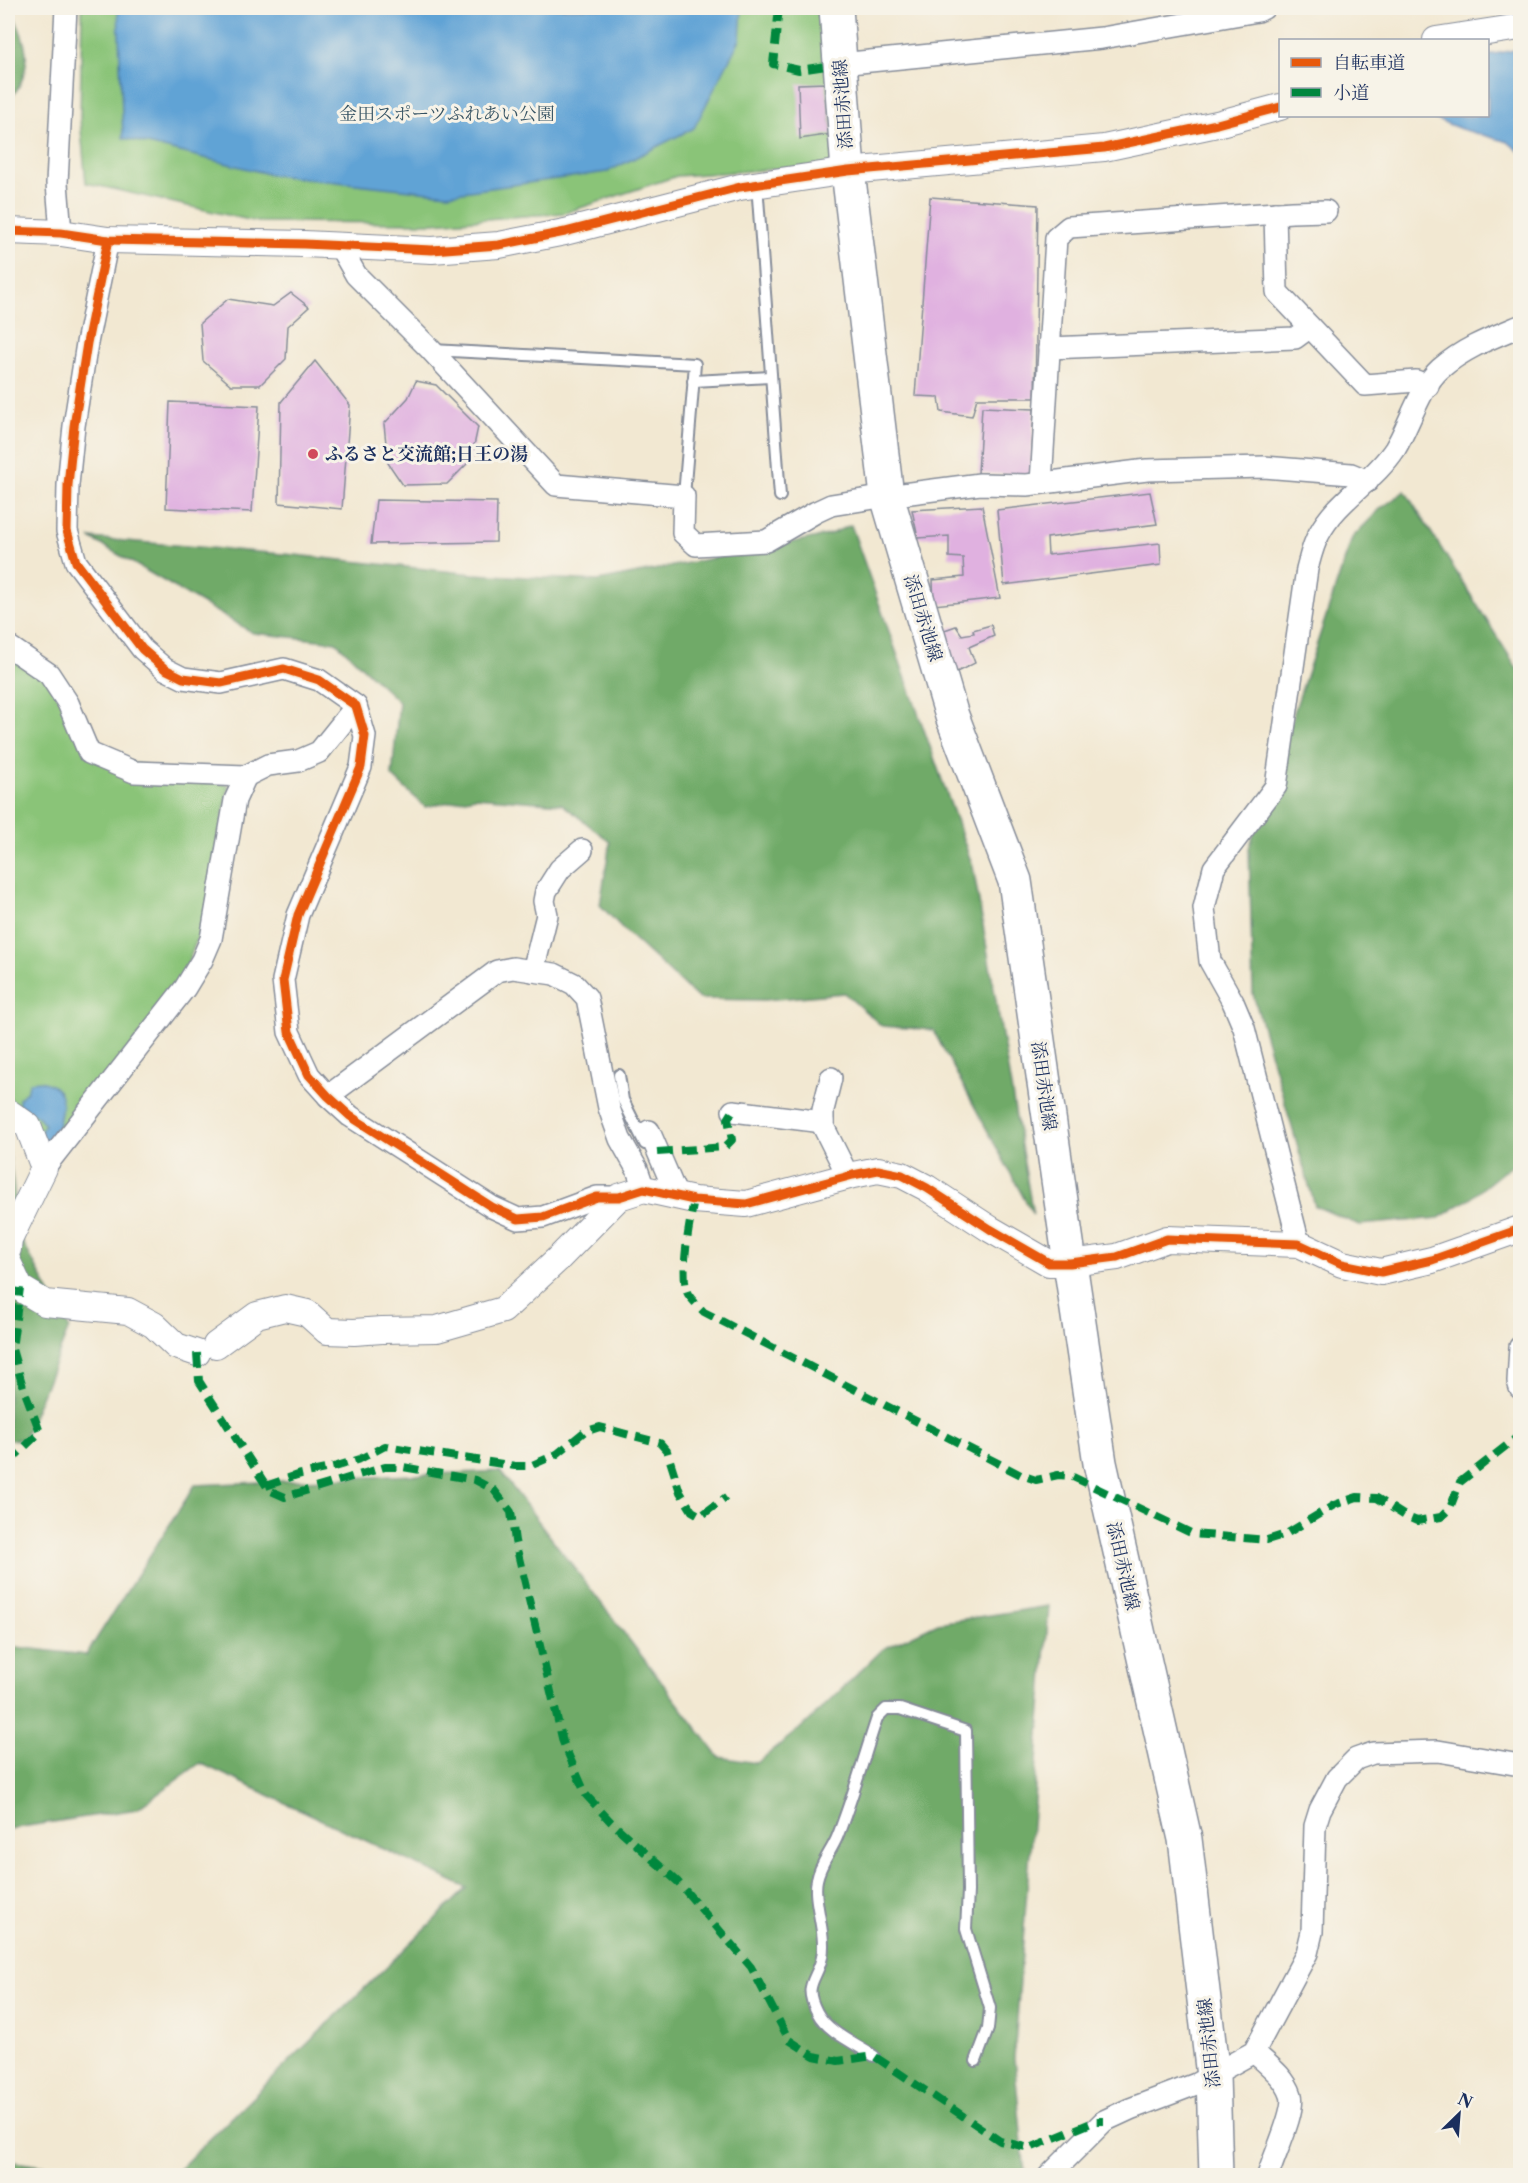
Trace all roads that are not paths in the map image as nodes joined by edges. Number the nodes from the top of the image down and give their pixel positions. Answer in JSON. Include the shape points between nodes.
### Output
{"nodes":[{"id":1,"x":66,"y":8,"type":"edge"},
{"id":2,"x":836,"y":8,"type":"edge"},
{"id":3,"x":1264,"y":8,"type":"edge"},
{"id":4,"x":1521,"y":27,"type":"edge"},
{"id":5,"x":1443,"y":39,"type":"edge"},
{"id":6,"x":840,"y":64,"type":"junction"},
{"id":7,"x":1279,"y":108,"type":"edge"},
{"id":8,"x":848,"y":171,"type":"junction"},
{"id":9,"x":757,"y":184,"type":"junction"},
{"id":10,"x":1326,"y":211,"type":"dead end"},
{"id":11,"x":1275,"y":213,"type":"junction"},
{"id":12,"x":8,"y":231,"type":"edge"},
{"id":13,"x":61,"y":233,"type":"junction"},
{"id":14,"x":108,"y":240,"type":"junction"},
{"id":15,"x":339,"y":245,"type":"junction"},
{"id":16,"x":1521,"y":326,"type":"edge"},
{"id":17,"x":1310,"y":327,"type":"junction"},
{"id":18,"x":1049,"y":348,"type":"junction"},
{"id":19,"x":430,"y":350,"type":"junction"},
{"id":20,"x":771,"y":377,"type":"junction"},
{"id":21,"x":693,"y":381,"type":"junction"},
{"id":22,"x":1428,"y":386,"type":"junction"},
{"id":23,"x":1368,"y":481,"type":"junction"},
{"id":24,"x":1041,"y":483,"type":"junction"},
{"id":25,"x":684,"y":496,"type":"junction"},
{"id":26,"x":780,"y":496,"type":"dead end"},
{"id":27,"x":886,"y":496,"type":"junction"},
{"id":28,"x":8,"y":646,"type":"edge"},
{"id":29,"x":356,"y":706,"type":"junction"},
{"id":30,"x":246,"y":776,"type":"junction"},
{"id":31,"x":582,"y":850,"type":"dead end"},
{"id":32,"x":533,"y":971,"type":"junction"},
{"id":33,"x":619,"y":1075,"type":"dead end"},
{"id":34,"x":831,"y":1078,"type":"dead end"},
{"id":35,"x":328,"y":1096,"type":"junction"},
{"id":36,"x":733,"y":1111,"type":"dead end"},
{"id":37,"x":8,"y":1112,"type":"edge"},
{"id":38,"x":824,"y":1122,"type":"junction"},
{"id":39,"x":649,"y":1131,"type":"dead end"},
{"id":40,"x":44,"y":1168,"type":"junction"},
{"id":41,"x":849,"y":1176,"type":"junction"},
{"id":42,"x":672,"y":1188,"type":"junction"},
{"id":43,"x":644,"y":1189,"type":"junction"},
{"id":44,"x":619,"y":1197,"type":"junction"},
{"id":45,"x":1521,"y":1229,"type":"edge"},
{"id":46,"x":1299,"y":1244,"type":"junction"},
{"id":47,"x":8,"y":1249,"type":"edge"},
{"id":48,"x":8,"y":1262,"type":"edge"},
{"id":49,"x":1070,"y":1263,"type":"junction"},
{"id":50,"x":1521,"y":1347,"type":"edge"},
{"id":51,"x":1521,"y":1388,"type":"edge"},
{"id":52,"x":1521,"y":1765,"type":"edge"},
{"id":53,"x":1254,"y":2052,"type":"junction"},
{"id":54,"x":874,"y":2056,"type":"dead end"},
{"id":55,"x":976,"y":2061,"type":"dead end"},
{"id":56,"x":1213,"y":2076,"type":"junction"},
{"id":57,"x":1049,"y":2175,"type":"edge"},
{"id":58,"x":1216,"y":2175,"type":"edge"},
{"id":59,"x":1268,"y":2175,"type":"edge"}],
"edges":[{"from":1,"to":13,"type":"street","via":[[57,183]]},
{"from":2,"to":6,"type":"main road","name":"添田赤池線"},
{"from":3,"to":6,"type":"street","via":[[1102,38]]},
{"from":4,"to":5,"type":"street"},
{"from":6,"to":8,"type":"main road","name":"添田赤池線"},
{"from":7,"to":8,"type":"street","via":[[1104,148]]},
{"from":8,"to":9,"type":"street"},
{"from":8,"to":27,"type":"main road","name":"添田赤池線"},
{"from":9,"to":15,"type":"street","via":[[499,245],[432,250]]},
{"from":9,"to":20,"type":"lane"},
{"from":10,"to":11,"type":"street"},
{"from":11,"to":17,"type":"street","via":[[1277,292]]},
{"from":11,"to":18,"type":"street","via":[[1069,227],[1056,237]]},
{"from":12,"to":13,"type":"street"},
{"from":13,"to":14,"type":"street"},
{"from":14,"to":15,"type":"street"},
{"from":14,"to":29,"type":"street","via":[[87,343],[68,485],[67,531],[76,562],[142,649],[165,669],[183,678],[221,683],[284,669],[319,680]]},
{"from":15,"to":19,"type":"street","via":[[356,275]]},
{"from":16,"to":22,"type":"street","via":[[1475,344],[1439,370]]},
{"from":17,"to":18,"type":"street","via":[[1294,338]]},
{"from":17,"to":22,"type":"street","via":[[1365,386],[1416,381]]},
{"from":18,"to":24,"type":"street"},
{"from":19,"to":21,"type":"lane","via":[[695,364]]},
{"from":19,"to":25,"type":"street","via":[[556,485]]},
{"from":20,"to":21,"type":"lane"},
{"from":20,"to":26,"type":"lane"},
{"from":21,"to":25,"type":"lane"},
{"from":22,"to":23,"type":"street","via":[[1394,450]]},
{"from":23,"to":24,"type":"street","via":[[1351,474],[1264,467],[1147,470]]},
{"from":23,"to":46,"type":"street","via":[[1333,513],[1318,535],[1307,569],[1276,786],[1214,868],[1204,908],[1210,961],[1245,1028]]},
{"from":24,"to":27,"type":"street","via":[[980,484]]},
{"from":25,"to":27,"type":"street","via":[[683,533],[696,545],[766,541],[831,505]]},
{"from":27,"to":49,"type":"main road","name":"添田赤池線","via":[[952,716],[1015,881]]},
{"from":28,"to":30,"type":"street","via":[[49,674],[68,703],[89,753],[134,772]]},
{"from":29,"to":30,"type":"street","via":[[319,752],[268,765]]},
{"from":29,"to":35,"type":"street","via":[[365,736],[362,768],[298,915],[283,980],[289,1032],[309,1075]]},
{"from":30,"to":40,"type":"street","via":[[235,800],[211,939],[202,960],[185,988]]},
{"from":31,"to":32,"type":"street","via":[[560,869],[546,891],[547,915]]},
{"from":32,"to":35,"type":"street","via":[[498,971]]},
{"from":32,"to":43,"type":"street","via":[[554,974],[574,984],[587,998],[609,1108]]},
{"from":33,"to":42,"type":"lane","via":[[623,1100]]},
{"from":34,"to":38,"type":"street"},
{"from":35,"to":44,"type":"street","via":[[350,1116],[492,1207],[518,1219],[543,1217],[597,1197]]},
{"from":36,"to":38,"type":"street"},
{"from":37,"to":40,"type":"street","via":[[28,1126]]},
{"from":38,"to":41,"type":"street"},
{"from":39,"to":42,"type":"street"},
{"from":40,"to":47,"type":"street"},
{"from":41,"to":42,"type":"street","via":[[746,1204],[694,1200]]},
{"from":41,"to":49,"type":"street","via":[[878,1170],[902,1175],[1049,1263]]},
{"from":42,"to":43,"type":"street"},
{"from":43,"to":44,"type":"street"},
{"from":44,"to":48,"type":"street","via":[[503,1310],[437,1329],[327,1330],[307,1313],[285,1308],[257,1315],[206,1349],[176,1346],[154,1325],[128,1311],[45,1303],[20,1288]]},
{"from":45,"to":46,"type":"street","via":[[1432,1260],[1381,1272],[1342,1264]]},
{"from":46,"to":49,"type":"street","via":[[1167,1239],[1117,1257]]},
{"from":49,"to":56,"type":"main road","name":"添田赤池線","via":[[1111,1515],[1185,1839]]},
{"from":50,"to":51,"type":"street"},
{"from":52,"to":53,"type":"street","via":[[1438,1751],[1373,1753],[1356,1759],[1337,1778],[1315,1826],[1312,1932],[1307,1953]]},
{"from":53,"to":56,"type":"street"},
{"from":53,"to":59,"type":"street","via":[[1279,2075],[1291,2096],[1289,2118]]},
{"from":54,"to":55,"type":"lane","via":[[831,2029],[817,2014],[809,1992],[822,1958],[816,1883],[837,1837],[877,1718],[886,1709],[900,1709],[966,1731],[966,1929],[990,2008],[988,2029]]},
{"from":56,"to":57,"type":"street","via":[[1104,2121]]},
{"from":56,"to":58,"type":"main road","name":"添田赤池線"}]}
